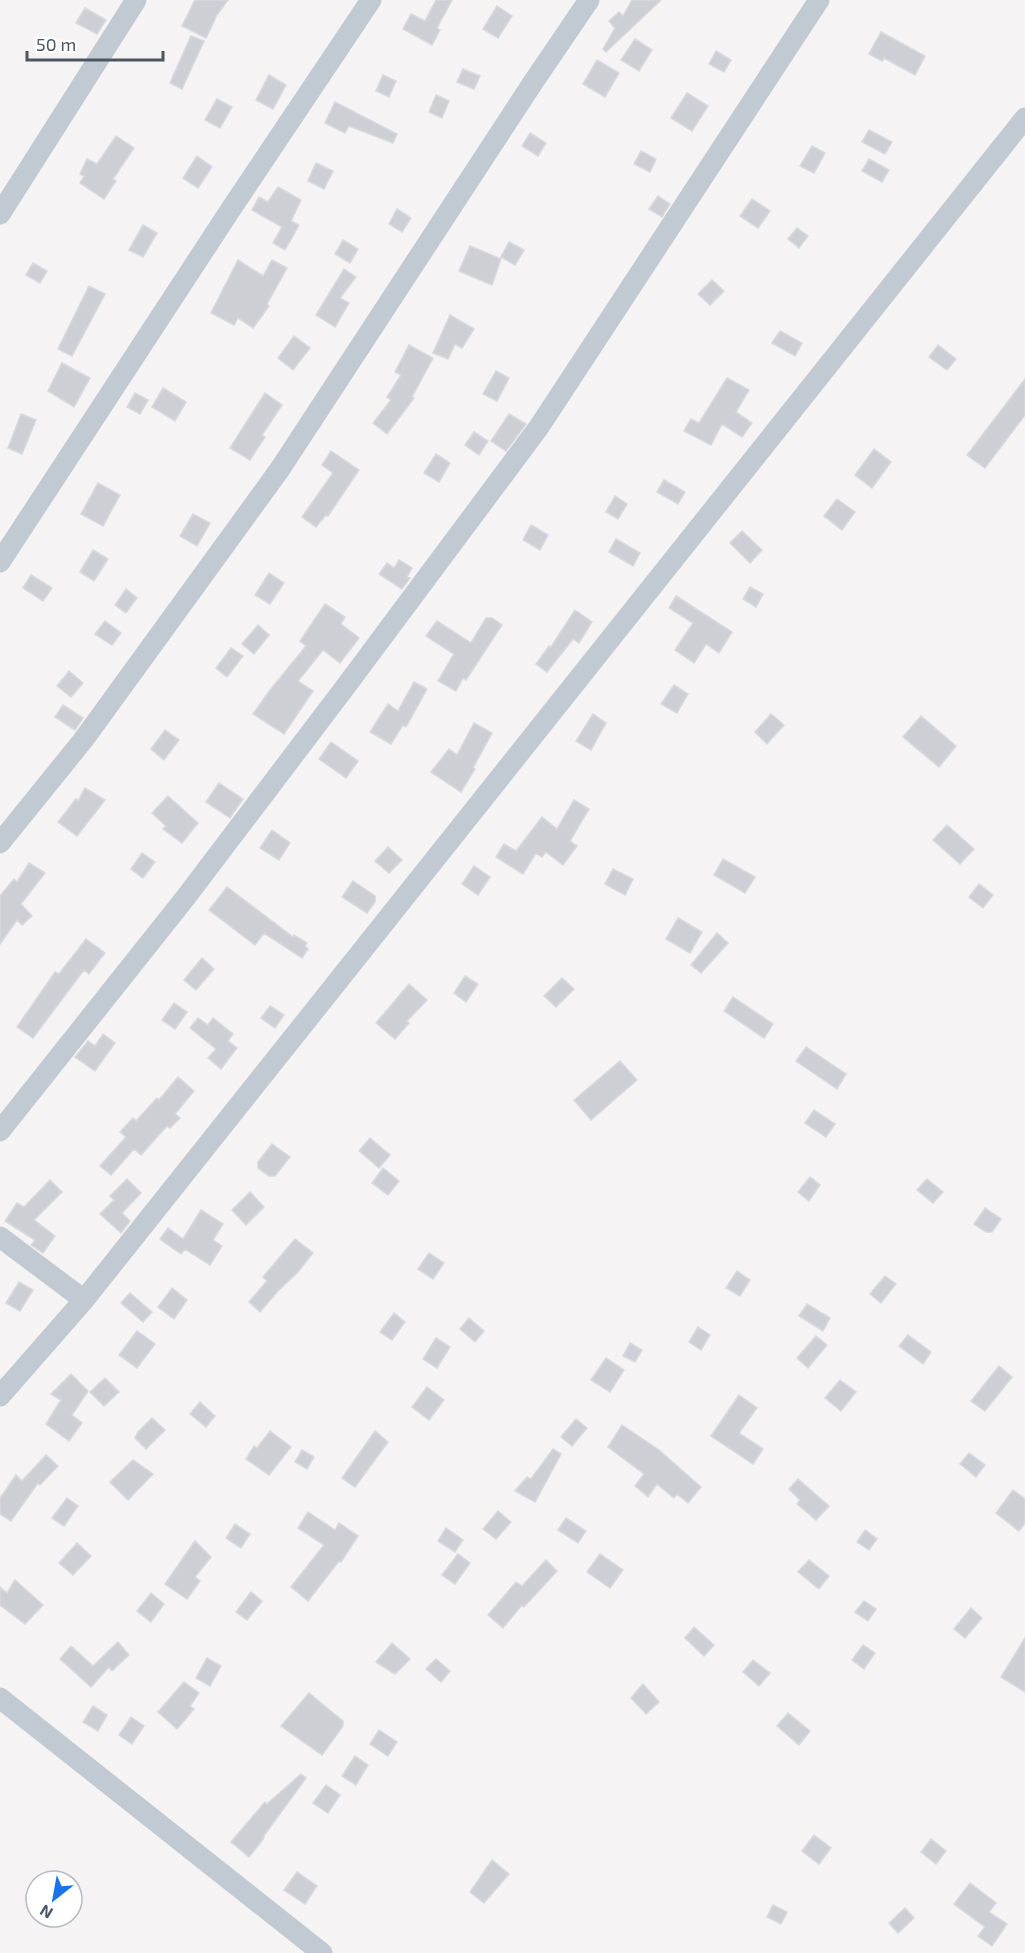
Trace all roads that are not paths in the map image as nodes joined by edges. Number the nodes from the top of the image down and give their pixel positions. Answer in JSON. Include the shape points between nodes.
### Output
{"nodes":[{"id":1,"x":136,"y":0,"type":"edge"},
{"id":2,"x":371,"y":0,"type":"edge"},
{"id":3,"x":589,"y":0,"type":"edge"},
{"id":4,"x":819,"y":0,"type":"edge"},
{"id":5,"x":1025,"y":118,"type":"edge"},
{"id":6,"x":0,"y":214,"type":"edge"},
{"id":7,"x":0,"y":562,"type":"edge"},
{"id":8,"x":0,"y":843,"type":"edge"},
{"id":9,"x":0,"y":1131,"type":"edge"},
{"id":10,"x":0,"y":1237,"type":"edge"},
{"id":11,"x":84,"y":1300,"type":"junction"},
{"id":12,"x":0,"y":1396,"type":"edge"},
{"id":13,"x":0,"y":1698,"type":"edge"},
{"id":14,"x":322,"y":1953,"type":"edge"}],
"edges":[{"from":1,"to":6,"type":"street"},
{"from":2,"to":7,"type":"street"},
{"from":3,"to":8,"type":"street","via":[[280,469],[84,739]]},
{"from":4,"to":9,"type":"street","via":[[538,427],[186,897]]},
{"from":5,"to":11,"type":"street"},
{"from":10,"to":11,"type":"street"},
{"from":11,"to":12,"type":"street"},
{"from":13,"to":14,"type":"street"}]}
